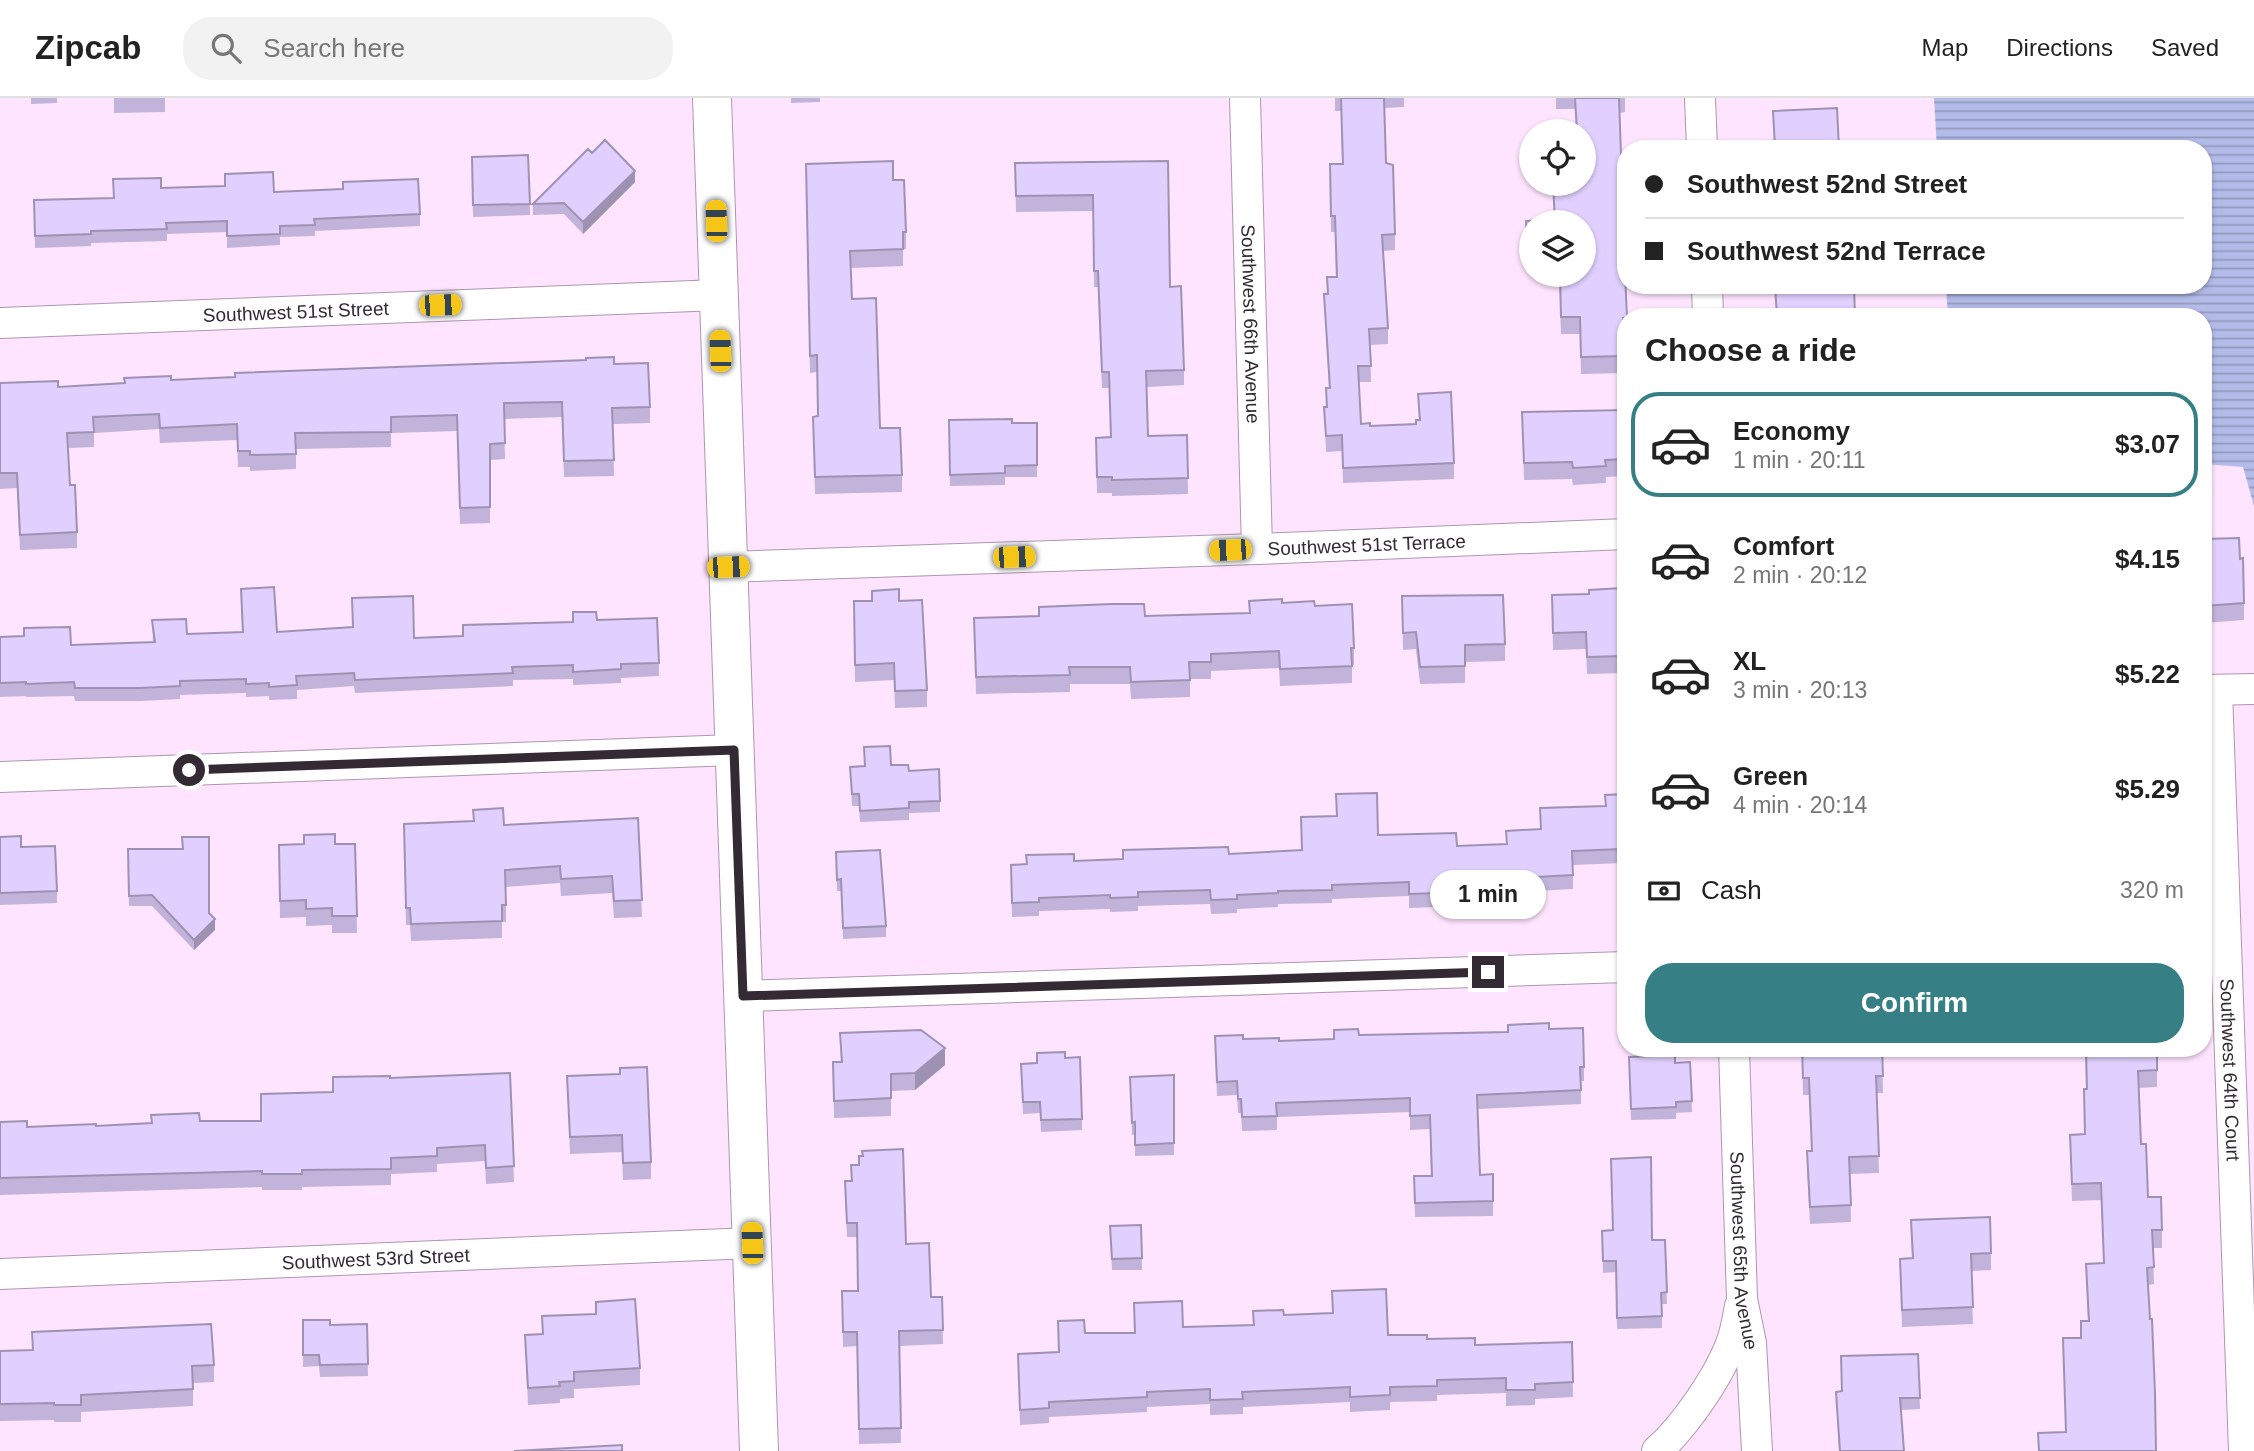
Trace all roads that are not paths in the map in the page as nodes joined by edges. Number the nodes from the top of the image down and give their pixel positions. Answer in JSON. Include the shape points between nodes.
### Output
{"nodes":[{"id":1,"x":712,"y":98,"type":"edge"},
{"id":2,"x":1245,"y":98,"type":"edge"},
{"id":3,"x":1700,"y":98,"type":"edge"},
{"id":4,"x":1702,"y":140,"type":"edge"},
{"id":5,"x":719,"y":295,"type":"junction"},
{"id":6,"x":0,"y":323,"type":"edge"},
{"id":7,"x":1617,"y":534,"type":"edge"},
{"id":8,"x":1257,"y":549,"type":"junction"},
{"id":9,"x":728,"y":567,"type":"junction"},
{"id":10,"x":2254,"y":689,"type":"edge"},
{"id":11,"x":2212,"y":690,"type":"edge"},
{"id":12,"x":2212,"y":735,"type":"edge"},
{"id":13,"x":734,"y":750,"type":"junction"},
{"id":14,"x":0,"y":777,"type":"edge"},
{"id":15,"x":1617,"y":967,"type":"edge"},
{"id":16,"x":743,"y":996,"type":"junction"},
{"id":17,"x":1734,"y":1057,"type":"edge"},
{"id":18,"x":752,"y":1243,"type":"junction"},
{"id":19,"x":0,"y":1274,"type":"edge"},
{"id":20,"x":1742,"y":1299,"type":"junction"},
{"id":21,"x":759,"y":1451,"type":"edge"},
{"id":22,"x":1657,"y":1451,"type":"edge"},
{"id":23,"x":1758,"y":1451,"type":"edge"},
{"id":24,"x":2244,"y":1451,"type":"edge"}],
"edges":[{"from":1,"to":5,"type":"main road"},
{"from":2,"to":8,"type":"street","name":"Southwest 66th Avenue"},
{"from":3,"to":4,"type":"street"},
{"from":5,"to":6,"type":"street","name":"Southwest 51st Street"},
{"from":5,"to":9,"type":"main road"},
{"from":7,"to":8,"type":"street","name":"Southwest 51st Terrace"},
{"from":8,"to":9,"type":"street","name":"Southwest 51st Terrace"},
{"from":9,"to":13,"type":"main road"},
{"from":10,"to":11,"type":"street"},
{"from":12,"to":24,"type":"street","name":"Southwest 64th Court"},
{"from":13,"to":14,"type":"street"},
{"from":13,"to":16,"type":"main road"},
{"from":15,"to":16,"type":"street"},
{"from":16,"to":18,"type":"main road"},
{"from":17,"to":20,"type":"street","name":"Southwest 65th Avenue"},
{"from":18,"to":19,"type":"street","name":"Southwest 53rd Street"},
{"from":18,"to":21,"type":"main road"},
{"from":20,"to":22,"type":"street","via":[[1723,1359],[1691,1412]]},
{"from":20,"to":23,"type":"street","name":"Southwest 65th Avenue","via":[[1751,1343]]}]}
